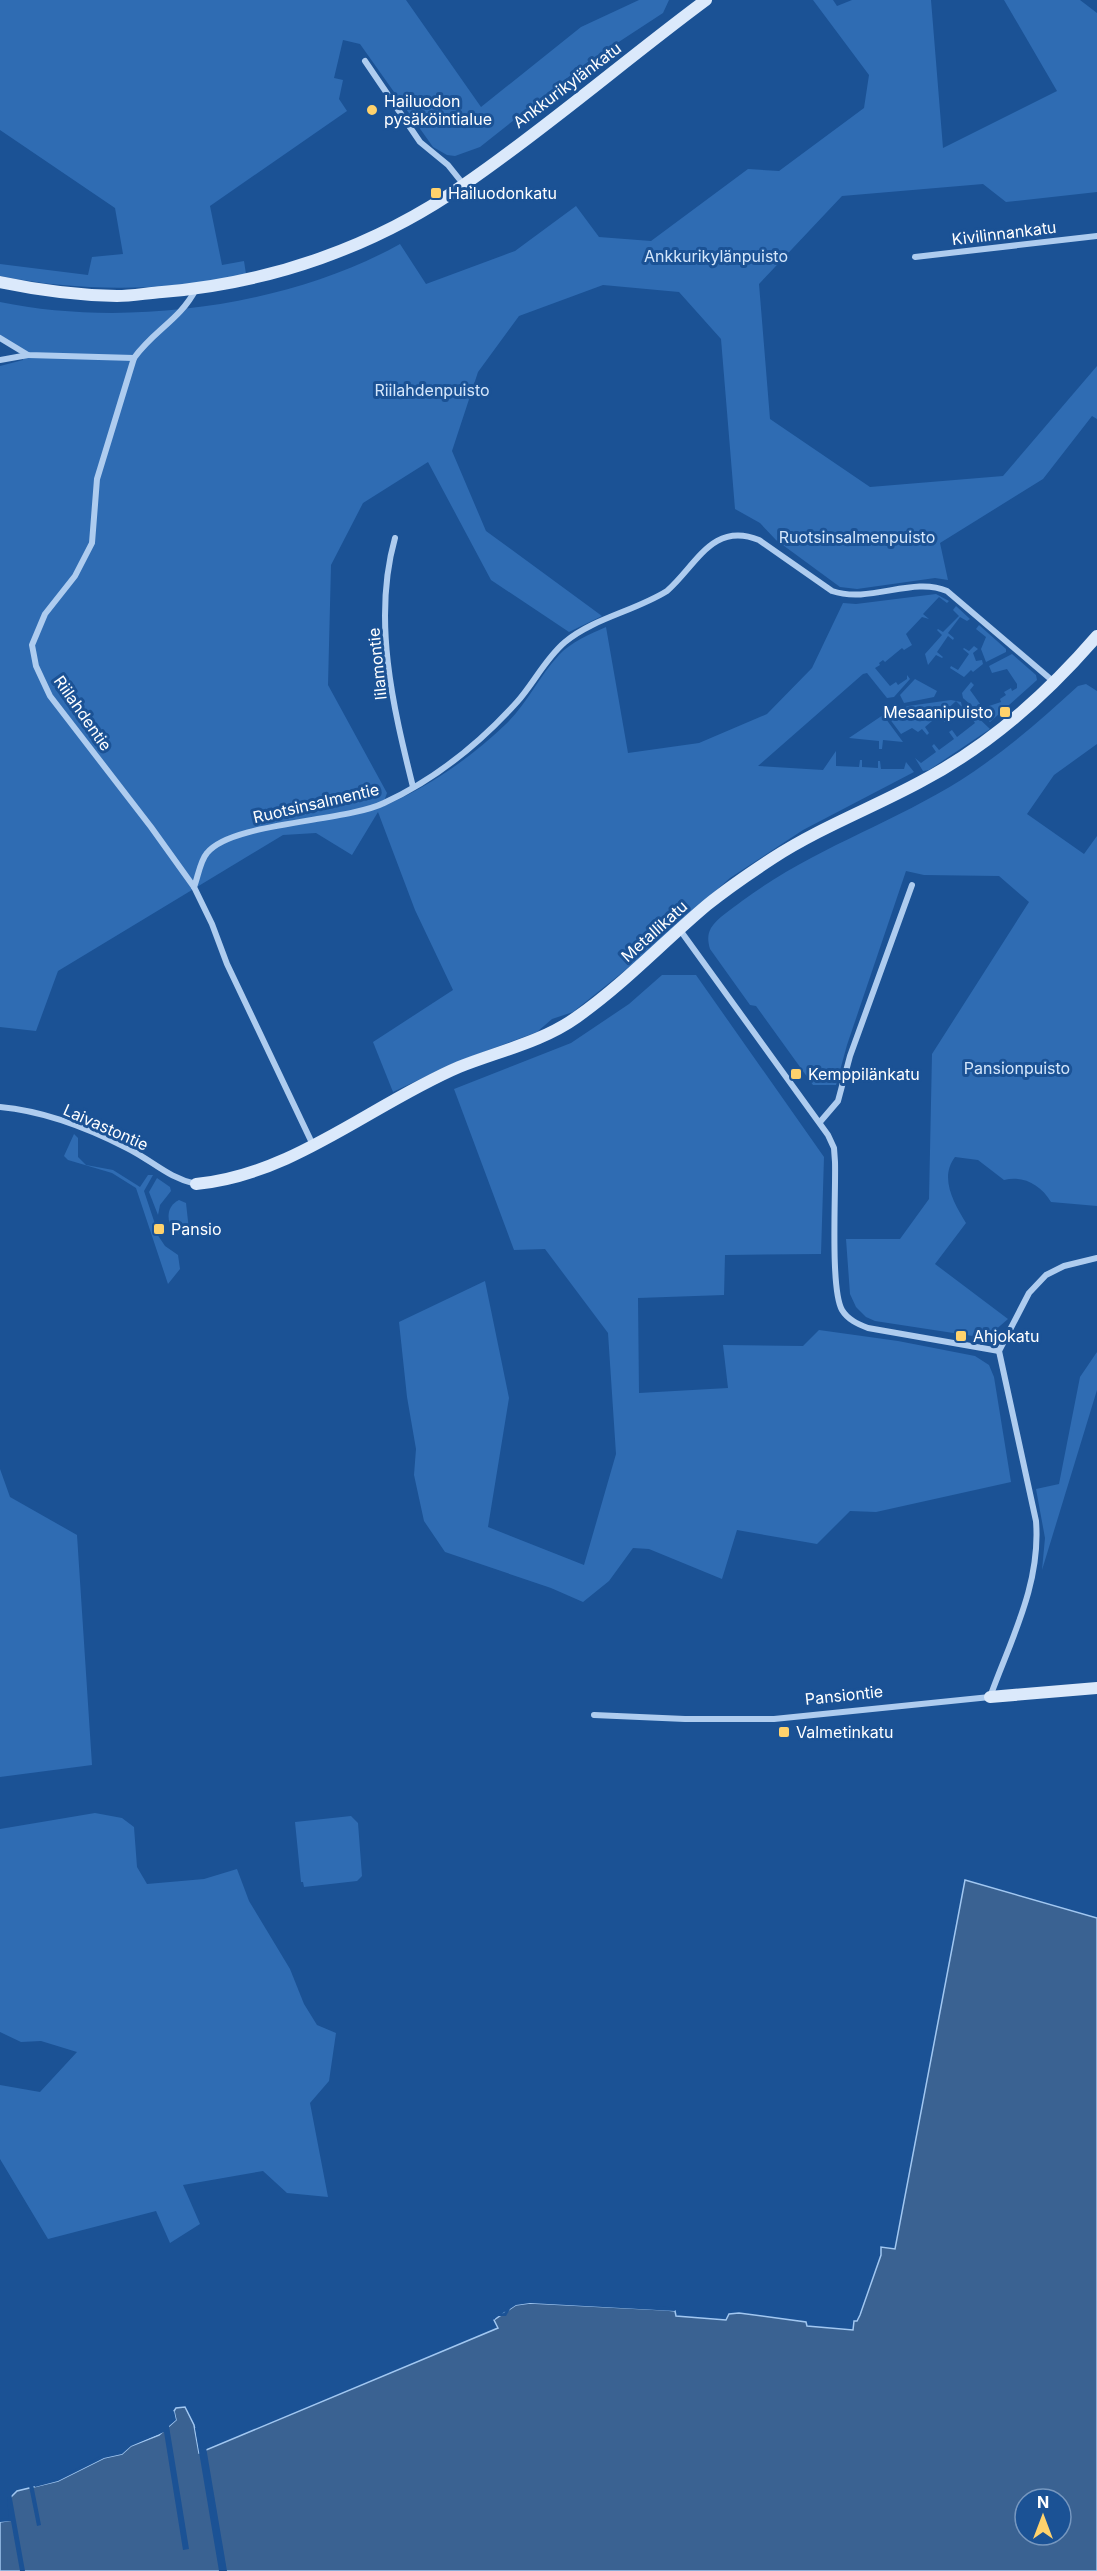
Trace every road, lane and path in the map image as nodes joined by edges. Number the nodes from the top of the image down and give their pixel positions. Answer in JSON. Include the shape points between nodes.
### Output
{"nodes":[{"id":1,"x":706,"y":0,"type":"edge"},
{"id":2,"x":365,"y":62,"type":"dead end"},
{"id":3,"x":464,"y":185,"type":"junction"},
{"id":4,"x":1097,"y":236,"type":"edge"},
{"id":5,"x":915,"y":257,"type":"dead end"},
{"id":6,"x":0,"y":282,"type":"edge"},
{"id":7,"x":196,"y":290,"type":"junction"},
{"id":8,"x":0,"y":338,"type":"edge"},
{"id":9,"x":28,"y":355,"type":"junction"},
{"id":10,"x":134,"y":358,"type":"junction"},
{"id":11,"x":0,"y":360,"type":"edge"},
{"id":12,"x":395,"y":538,"type":"dead end"},
{"id":13,"x":1097,"y":636,"type":"edge"},
{"id":14,"x":1055,"y":682,"type":"junction"},
{"id":15,"x":413,"y":787,"type":"junction"},
{"id":16,"x":912,"y":885,"type":"dead end"},
{"id":17,"x":194,"y":887,"type":"junction"},
{"id":18,"x":680,"y":930,"type":"junction"},
{"id":19,"x":0,"y":1107,"type":"edge"},
{"id":20,"x":820,"y":1122,"type":"junction"},
{"id":21,"x":313,"y":1145,"type":"junction"},
{"id":22,"x":196,"y":1184,"type":"joint"},
{"id":23,"x":1097,"y":1258,"type":"edge"},
{"id":24,"x":999,"y":1351,"type":"junction"},
{"id":25,"x":1097,"y":1688,"type":"edge"},
{"id":26,"x":990,"y":1697,"type":"junction"},
{"id":27,"x":594,"y":1715,"type":"dead end"}],
"edges":[{"from":1,"to":3,"type":"street","name":"Ankkurikylänkatu"},
{"from":2,"to":3,"type":"street","via":[[420,142],[448,165]]},
{"from":3,"to":7,"type":"street","name":"Ankkurikylänkatu","via":[[400,223],[318,260],[250,280]]},
{"from":4,"to":5,"type":"street","name":"Kivilinnankatu"},
{"from":6,"to":7,"type":"street","name":"Ankkurikylänkatu","via":[[65,293],[119,296]]},
{"from":7,"to":10,"type":"street","name":"Riilahdentie","via":[[182,313],[146,341]]},
{"from":8,"to":9,"type":"street"},
{"from":9,"to":10,"type":"street"},
{"from":9,"to":11,"type":"street"},
{"from":10,"to":17,"type":"street","name":"Riilahdentie","via":[[98,479],[92,543],[75,576],[45,615],[32,645],[36,666],[50,696]]},
{"from":12,"to":15,"type":"street","name":"Iilamontie","via":[[385,583],[387,648],[398,729]]},
{"from":13,"to":14,"type":"street","name":"Metallikatu"},
{"from":14,"to":15,"type":"street","name":"Ruotsinsalmentie","via":[[956,596],[940,588],[841,594],[759,540],[726,537],[703,550],[667,591],[565,642],[488,733],[470,750]]},
{"from":14,"to":18,"type":"street","name":"Metallikatu","via":[[977,748],[922,782],[776,856],[734,884]]},
{"from":15,"to":17,"type":"street","name":"Ruotsinsalmentie","via":[[382,804],[218,842],[206,854]]},
{"from":16,"to":20,"type":"street","via":[[850,1056],[838,1101]]},
{"from":17,"to":21,"type":"street","name":"Riilahdentie"},
{"from":18,"to":20,"type":"street"},
{"from":18,"to":21,"type":"street","name":"Metallikatu","via":[[573,1020],[509,1050],[459,1067]]},
{"from":19,"to":22,"type":"street","name":"Laivastontie","via":[[51,1117],[126,1148],[176,1180]]},
{"from":20,"to":24,"type":"street","via":[[834,1149],[837,1292],[845,1315],[868,1328]]},
{"from":21,"to":22,"type":"street","name":"Metallikatu","via":[[234,1178]]},
{"from":23,"to":24,"type":"street","via":[[1046,1275],[1029,1293]]},
{"from":24,"to":26,"type":"street","via":[[1037,1542],[1036,1564],[1024,1608]]},
{"from":25,"to":26,"type":"street","name":"Pansiontie"},
{"from":26,"to":27,"type":"street","name":"Pansiontie","via":[[774,1719]]}]}
